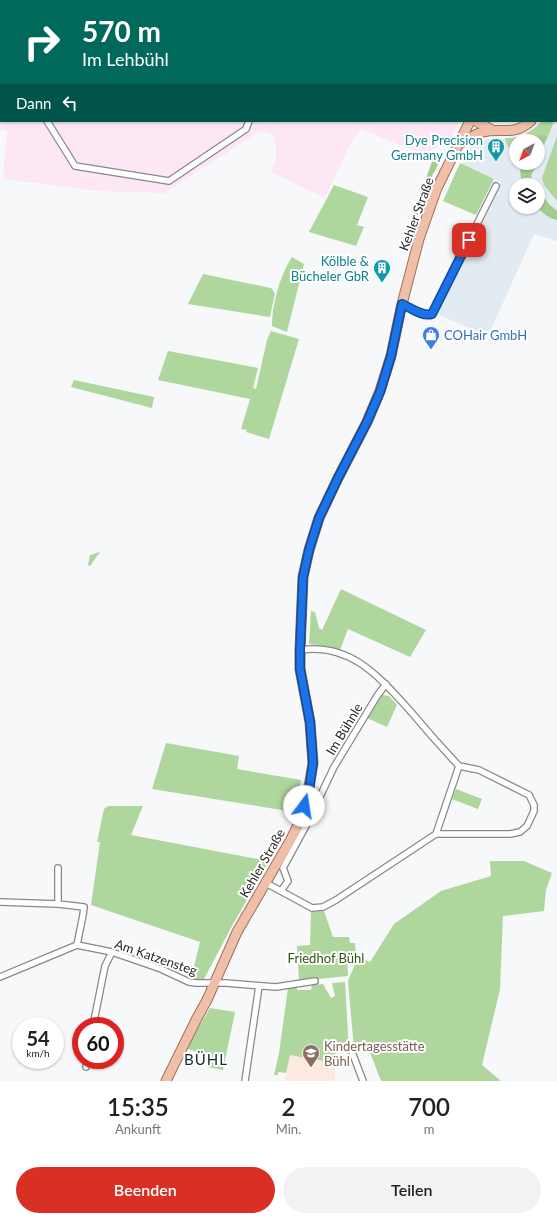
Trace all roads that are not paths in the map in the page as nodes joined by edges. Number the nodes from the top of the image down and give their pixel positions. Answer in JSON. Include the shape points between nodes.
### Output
{"nodes":[{"id":1,"x":48,"y":122,"type":"edge"},
{"id":2,"x":249,"y":122,"type":"edge"},
{"id":3,"x":469,"y":122,"type":"edge"},
{"id":4,"x":478,"y":122,"type":"edge"},
{"id":5,"x":530,"y":122,"type":"edge"},
{"id":6,"x":492,"y":130,"type":"junction"},
{"id":7,"x":458,"y":144,"type":"junction"},
{"id":8,"x":496,"y":186,"type":"dead end"},
{"id":9,"x":402,"y":304,"type":"junction"},
{"id":10,"x":300,"y":650,"type":"junction"},
{"id":11,"x":386,"y":684,"type":"junction"},
{"id":12,"x":459,"y":766,"type":"junction"},
{"id":13,"x":325,"y":788,"type":"joint"},
{"id":14,"x":436,"y":834,"type":"junction"},
{"id":15,"x":58,"y":868,"type":"dead end"},
{"id":16,"x":266,"y":883,"type":"junction"},
{"id":17,"x":282,"y":891,"type":"junction"},
{"id":18,"x":0,"y":902,"type":"edge"},
{"id":19,"x":58,"y":904,"type":"junction"},
{"id":20,"x":77,"y":945,"type":"junction"},
{"id":21,"x":112,"y":952,"type":"junction"},
{"id":22,"x":0,"y":976,"type":"edge"},
{"id":23,"x":315,"y":981,"type":"dead end"},
{"id":24,"x":215,"y":983,"type":"junction"},
{"id":25,"x":259,"y":986,"type":"junction"},
{"id":26,"x":95,"y":1017,"type":"edge"},
{"id":27,"x":352,"y":1052,"type":"dead end"},
{"id":28,"x":166,"y":1081,"type":"edge"},
{"id":29,"x":245,"y":1081,"type":"edge"},
{"id":30,"x":363,"y":1081,"type":"edge"}],
"edges":[{"from":1,"to":2,"type":"street","via":[[75,166],[169,181],[246,129]]},
{"from":3,"to":7,"type":"main road","name":"Kehler Straße"},
{"from":4,"to":6,"type":"main road"},
{"from":5,"to":6,"type":"main road","via":[[514,131]]},
{"from":6,"to":7,"type":"main road","via":[[474,135],[466,142]]},
{"from":7,"to":9,"type":"main road","name":"Kehler Straße","via":[[426,220]]},
{"from":8,"to":9,"type":"street","via":[[432,314],[422,313]]},
{"from":9,"to":10,"type":"main road","name":"Kehler Straße","via":[[380,392],[319,518],[309,550],[303,577]]},
{"from":10,"to":11,"type":"street","via":[[322,649],[349,657],[366,666]]},
{"from":10,"to":16,"type":"main road","name":"Kehler Straße","via":[[300,669],[310,722],[312,775],[301,819]]},
{"from":11,"to":12,"type":"street"},
{"from":11,"to":13,"type":"street","name":"Im Bühnle","via":[[334,767]]},
{"from":12,"to":14,"type":"street"},
{"from":12,"to":14,"type":"street","via":[[479,770],[529,795],[534,811],[527,826],[520,832]]},
{"from":13,"to":17,"type":"street","name":"Kehler Straße","via":[[283,868],[288,880]]},
{"from":14,"to":17,"type":"street","via":[[323,907],[312,908]]},
{"from":15,"to":19,"type":"street"},
{"from":16,"to":17,"type":"street"},
{"from":16,"to":24,"type":"main road","name":"Kehler Straße","via":[[238,932]]},
{"from":18,"to":19,"type":"street"},
{"from":19,"to":20,"type":"street","via":[[84,907]]},
{"from":20,"to":21,"type":"street","name":"Am Katzensteg"},
{"from":20,"to":22,"type":"street"},
{"from":21,"to":24,"type":"street","name":"Am Katzensteg","via":[[189,982]]},
{"from":21,"to":26,"type":"street","via":[[105,966]]},
{"from":23,"to":25,"type":"street","name":"Am Katzensteg","via":[[276,987]]},
{"from":24,"to":25,"type":"street","name":"Am Katzensteg"},
{"from":24,"to":28,"type":"main road","name":"Kehler Straße"},
{"from":25,"to":29,"type":"street"},
{"from":27,"to":30,"type":"street"}]}
